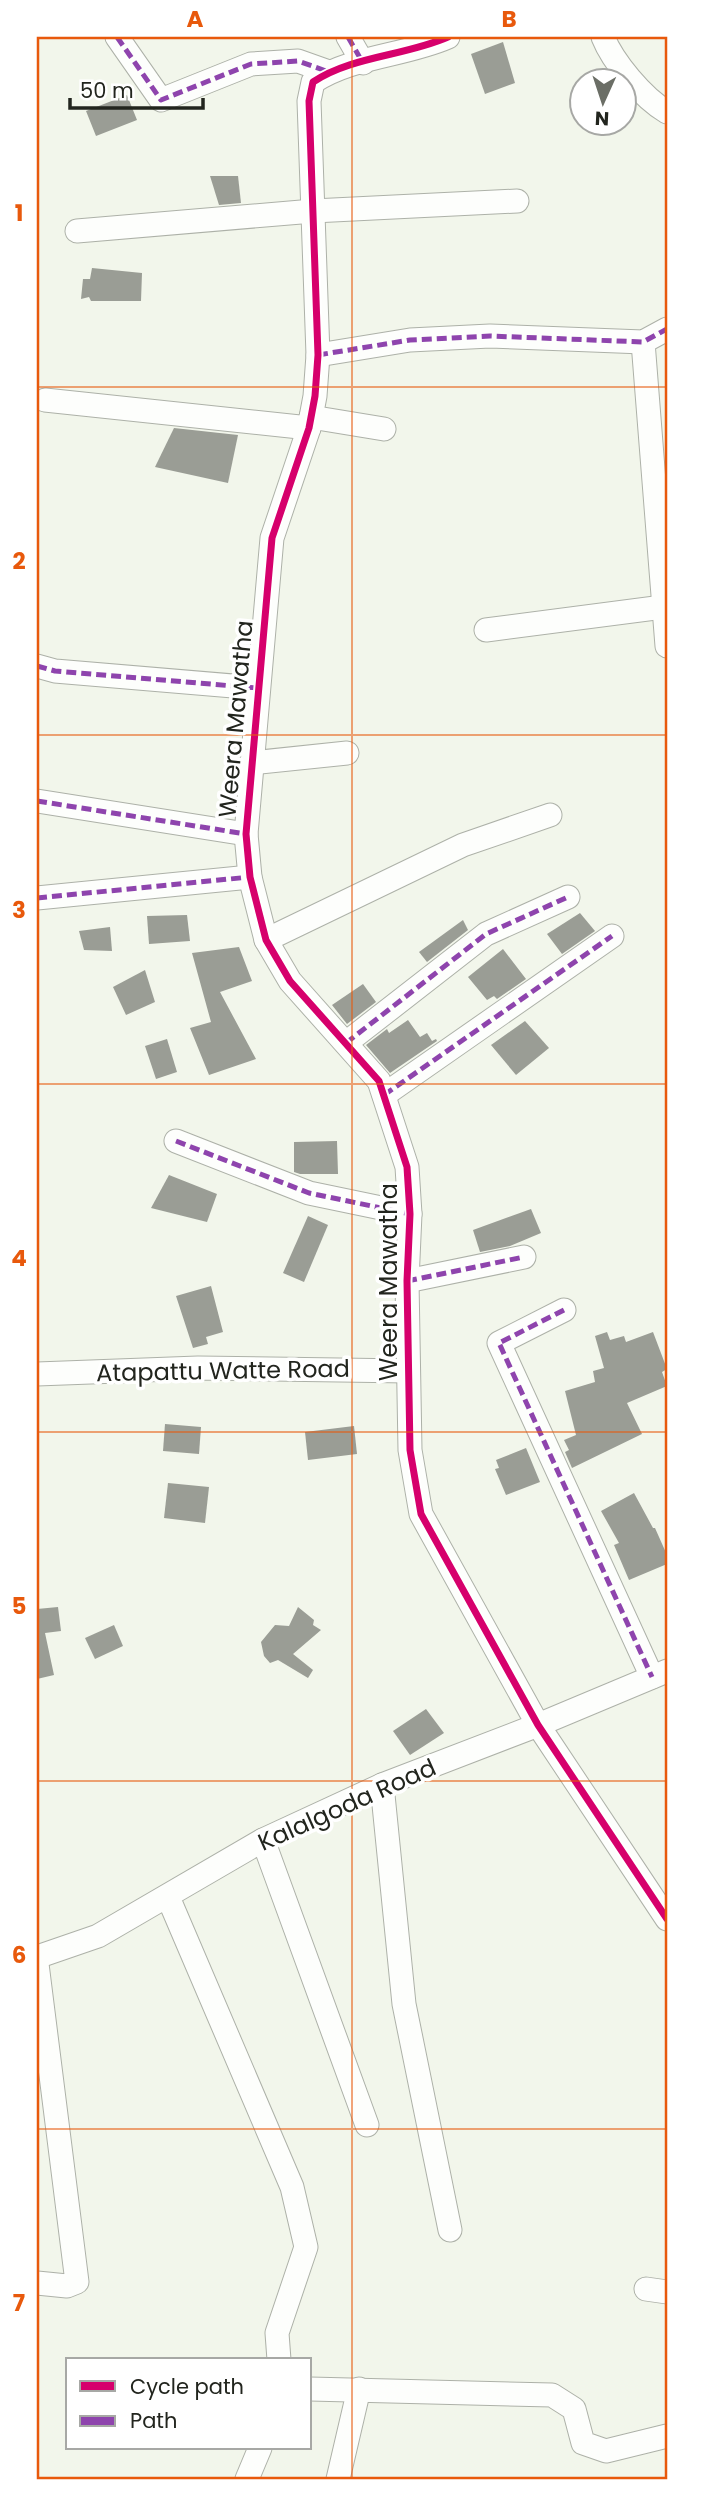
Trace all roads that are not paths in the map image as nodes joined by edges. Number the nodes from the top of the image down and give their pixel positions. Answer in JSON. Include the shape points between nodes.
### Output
{"nodes":[{"id":1,"x":117,"y":37,"type":"edge"},
{"id":2,"x":348,"y":37,"type":"edge"},
{"id":3,"x":448,"y":37,"type":"edge"},
{"id":4,"x":603,"y":37,"type":"edge"},
{"id":5,"x":363,"y":63,"type":"junction"},
{"id":6,"x":329,"y":72,"type":"junction"},
{"id":7,"x":663,"y":103,"type":"edge"},
{"id":8,"x":517,"y":201,"type":"dead end"},
{"id":9,"x":313,"y":211,"type":"junction"},
{"id":10,"x":77,"y":231,"type":"dead end"},
{"id":11,"x":667,"y":329,"type":"edge"},
{"id":12,"x":643,"y":342,"type":"junction"},
{"id":13,"x":318,"y":355,"type":"junction"},
{"id":14,"x":45,"y":400,"type":"dead end"},
{"id":15,"x":310,"y":422,"type":"junction"},
{"id":16,"x":384,"y":429,"type":"dead end"},
{"id":17,"x":663,"y":607,"type":"junction"},
{"id":18,"x":486,"y":630,"type":"dead end"},
{"id":19,"x":667,"y":646,"type":"edge"},
{"id":20,"x":37,"y":666,"type":"edge"},
{"id":21,"x":257,"y":688,"type":"junction"},
{"id":22,"x":347,"y":753,"type":"dead end"},
{"id":23,"x":251,"y":763,"type":"junction"},
{"id":24,"x":37,"y":801,"type":"edge"},
{"id":25,"x":550,"y":815,"type":"dead end"},
{"id":26,"x":246,"y":834,"type":"junction"},
{"id":27,"x":250,"y":877,"type":"junction"},
{"id":28,"x":568,"y":897,"type":"dead end"},
{"id":29,"x":37,"y":898,"type":"edge"},
{"id":30,"x":612,"y":936,"type":"dead end"},
{"id":31,"x":266,"y":940,"type":"junction"},
{"id":32,"x":346,"y":1043,"type":"junction"},
{"id":33,"x":384,"y":1095,"type":"junction"},
{"id":34,"x":176,"y":1141,"type":"dead end"},
{"id":35,"x":410,"y":1214,"type":"junction"},
{"id":36,"x":524,"y":1257,"type":"dead end"},
{"id":37,"x":407,"y":1281,"type":"junction"},
{"id":38,"x":564,"y":1310,"type":"dead end"},
{"id":39,"x":408,"y":1370,"type":"junction"},
{"id":40,"x":37,"y":1374,"type":"edge"},
{"id":41,"x":660,"y":1674,"type":"edge"},
{"id":42,"x":538,"y":1725,"type":"junction"},
{"id":43,"x":382,"y":1785,"type":"junction"},
{"id":44,"x":263,"y":1840,"type":"junction"},
{"id":45,"x":168,"y":1897,"type":"junction"},
{"id":46,"x":667,"y":1919,"type":"edge"},
{"id":47,"x":37,"y":1957,"type":"edge"},
{"id":48,"x":37,"y":1964,"type":"edge"},
{"id":49,"x":366,"y":2125,"type":"dead end"},
{"id":50,"x":450,"y":2230,"type":"dead end"},
{"id":51,"x":37,"y":2283,"type":"edge"},
{"id":52,"x":279,"y":2358,"type":"edge"},
{"id":53,"x":312,"y":2389,"type":"edge"},
{"id":54,"x":359,"y":2389,"type":"junction"},
{"id":55,"x":667,"y":2436,"type":"edge"},
{"id":56,"x":259,"y":2450,"type":"edge"},
{"id":57,"x":247,"y":2479,"type":"edge"},
{"id":58,"x":338,"y":2479,"type":"edge"}],
"edges":[{"from":1,"to":6,"type":"street","via":[[161,100],[251,64],[298,61]]},
{"from":2,"to":5,"type":"street"},
{"from":3,"to":5,"type":"street"},
{"from":4,"to":7,"type":"street","via":[[609,51]]},
{"from":5,"to":6,"type":"street"},
{"from":6,"to":9,"type":"street","name":"Weera Mawatha","via":[[313,82],[309,101]]},
{"from":8,"to":9,"type":"street"},
{"from":9,"to":10,"type":"street"},
{"from":9,"to":13,"type":"street","name":"Weera Mawatha"},
{"from":11,"to":12,"type":"street"},
{"from":12,"to":13,"type":"street","via":[[490,336],[410,340]]},
{"from":12,"to":17,"type":"street"},
{"from":13,"to":15,"type":"street","name":"Weera Mawatha"},
{"from":14,"to":15,"type":"street"},
{"from":15,"to":16,"type":"street"},
{"from":15,"to":21,"type":"street","name":"Weera Mawatha","via":[[272,538]]},
{"from":17,"to":18,"type":"street"},
{"from":17,"to":19,"type":"street"},
{"from":20,"to":21,"type":"street"},
{"from":21,"to":23,"type":"street","name":"Weera Mawatha"},
{"from":22,"to":23,"type":"street"},
{"from":23,"to":26,"type":"street","name":"Weera Mawatha"},
{"from":24,"to":26,"type":"street"},
{"from":25,"to":31,"type":"street","via":[[463,845]]},
{"from":26,"to":27,"type":"street","name":"Weera Mawatha"},
{"from":27,"to":29,"type":"street"},
{"from":27,"to":31,"type":"street","name":"Weera Mawatha"},
{"from":28,"to":32,"type":"street","via":[[486,933]]},
{"from":30,"to":33,"type":"street"},
{"from":31,"to":32,"type":"street","name":"Weera Mawatha","via":[[290,981]]},
{"from":32,"to":33,"type":"street","name":"Weera Mawatha","via":[[379,1081]]},
{"from":33,"to":35,"type":"street","name":"Weera Mawatha","via":[[407,1167]]},
{"from":34,"to":35,"type":"street","via":[[309,1194]]},
{"from":35,"to":37,"type":"street","name":"Weera Mawatha"},
{"from":36,"to":37,"type":"street"},
{"from":37,"to":39,"type":"street","name":"Weera Mawatha"},
{"from":38,"to":41,"type":"street","via":[[499,1343]]},
{"from":39,"to":40,"type":"street","name":"Atapattu Watte Road","via":[[198,1368]]},
{"from":39,"to":42,"type":"street","name":"Weera Mawatha","via":[[410,1450],[421,1514]]},
{"from":41,"to":42,"type":"street","name":"Kalalgoda Road"},
{"from":42,"to":43,"type":"street","name":"Kalalgoda Road"},
{"from":42,"to":46,"type":"street","name":"Weera Mawatha"},
{"from":43,"to":44,"type":"street","name":"Kalalgoda Road"},
{"from":43,"to":50,"type":"street","via":[[404,2004]]},
{"from":44,"to":45,"type":"street","name":"Kalalgoda Road"},
{"from":44,"to":49,"type":"street"},
{"from":45,"to":47,"type":"street","name":"Kalalgoda Road","via":[[99,1936]]},
{"from":45,"to":52,"type":"street","via":[[292,2188],[306,2247],[276,2333]]},
{"from":48,"to":51,"type":"street","via":[[77,2282],[67,2286]]},
{"from":53,"to":54,"type":"street"},
{"from":54,"to":55,"type":"street","via":[[552,2395],[574,2409],[583,2443],[606,2451]]},
{"from":54,"to":58,"type":"street"},
{"from":56,"to":57,"type":"street"}]}
